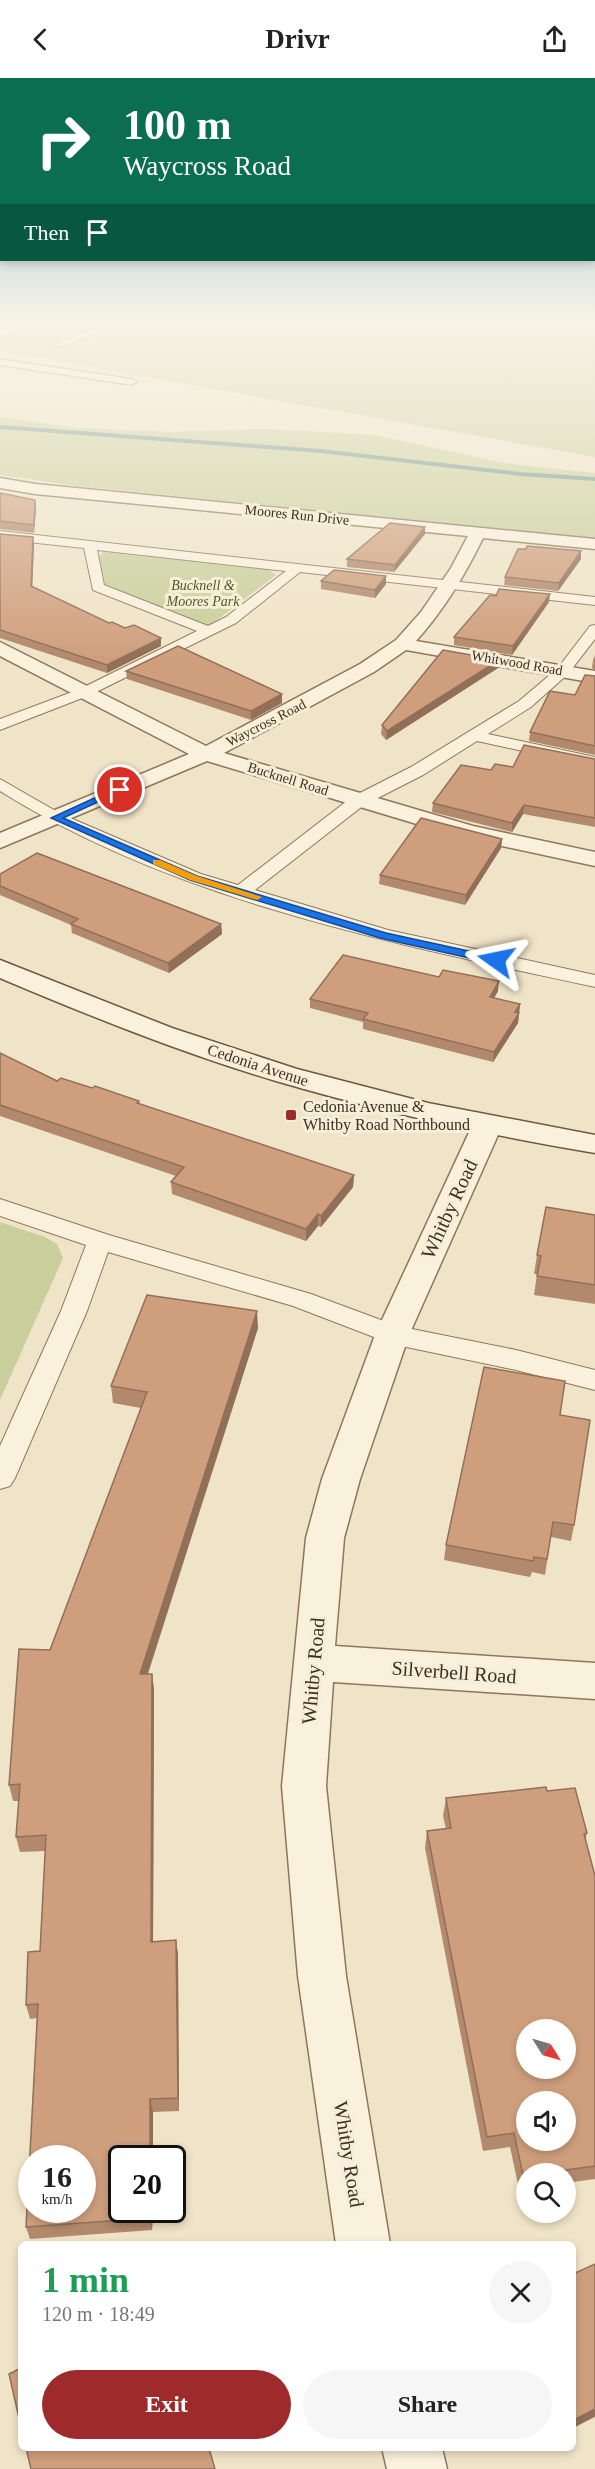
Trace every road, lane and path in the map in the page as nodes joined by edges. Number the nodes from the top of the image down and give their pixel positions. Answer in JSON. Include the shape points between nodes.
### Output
{"nodes":[{"id":1,"x":0,"y":483,"type":"edge"},
{"id":2,"x":35,"y":489,"type":"junction"},
{"id":3,"x":9,"y":504,"type":"edge"},
{"id":4,"x":477,"y":534,"type":"junction"},
{"id":5,"x":0,"y":535,"type":"edge"},
{"id":6,"x":595,"y":544,"type":"edge"},
{"id":7,"x":90,"y":546,"type":"junction"},
{"id":8,"x":296,"y":569,"type":"junction"},
{"id":9,"x":449,"y":585,"type":"junction"},
{"id":10,"x":595,"y":601,"type":"edge"},
{"id":11,"x":595,"y":629,"type":"edge"},
{"id":12,"x":209,"y":631,"type":"junction"},
{"id":13,"x":403,"y":644,"type":"junction"},
{"id":14,"x":0,"y":648,"type":"edge"},
{"id":15,"x":563,"y":671,"type":"junction"},
{"id":16,"x":595,"y":677,"type":"edge"},
{"id":17,"x":85,"y":692,"type":"junction"},
{"id":18,"x":0,"y":725,"type":"edge"},
{"id":19,"x":477,"y":736,"type":"junction"},
{"id":20,"x":206,"y":754,"type":"junction"},
{"id":21,"x":595,"y":762,"type":"edge"},
{"id":22,"x":0,"y":784,"type":"edge"},
{"id":23,"x":358,"y":801,"type":"junction"},
{"id":24,"x":55,"y":818,"type":"junction"},
{"id":25,"x":0,"y":841,"type":"edge"},
{"id":26,"x":595,"y":859,"type":"edge"},
{"id":27,"x":241,"y":892,"type":"junction"},
{"id":28,"x":0,"y":969,"type":"edge"},
{"id":29,"x":595,"y":981,"type":"edge"},
{"id":30,"x":487,"y":1126,"type":"junction"},
{"id":31,"x":595,"y":1144,"type":"edge"},
{"id":32,"x":0,"y":1207,"type":"edge"},
{"id":33,"x":100,"y":1241,"type":"junction"},
{"id":34,"x":392,"y":1335,"type":"junction"},
{"id":35,"x":595,"y":1380,"type":"edge"},
{"id":36,"x":0,"y":1478,"type":"edge"},
{"id":37,"x":313,"y":1663,"type":"junction"},
{"id":38,"x":595,"y":1682,"type":"edge"},
{"id":39,"x":363,"y":2241,"type":"edge"},
{"id":40,"x":413,"y":2451,"type":"edge"},
{"id":41,"x":417,"y":2469,"type":"edge"}],
"edges":[{"from":1,"to":2,"type":"street","name":"Moores Run Drive"},
{"from":2,"to":3,"type":"street"},
{"from":2,"to":4,"type":"street","name":"Moores Run Drive"},
{"from":4,"to":6,"type":"street","name":"Moores Run Drive"},
{"from":4,"to":9,"type":"street","name":"Waycross Road"},
{"from":5,"to":7,"type":"lane"},
{"from":7,"to":8,"type":"lane"},
{"from":7,"to":12,"type":"lane","via":[[98,587]]},
{"from":8,"to":9,"type":"lane"},
{"from":8,"to":12,"type":"lane","via":[[231,620]]},
{"from":9,"to":10,"type":"lane"},
{"from":9,"to":13,"type":"street","name":"Waycross Road"},
{"from":11,"to":15,"type":"lane"},
{"from":12,"to":17,"type":"lane"},
{"from":13,"to":15,"type":"street","name":"Whitwood Road"},
{"from":13,"to":20,"type":"street","name":"Waycross Road","via":[[324,693]]},
{"from":14,"to":17,"type":"street","name":"Bucknell Road"},
{"from":15,"to":16,"type":"street","name":"Whitwood Road"},
{"from":15,"to":19,"type":"lane","via":[[525,704]]},
{"from":17,"to":18,"type":"lane"},
{"from":17,"to":20,"type":"street","name":"Bucknell Road"},
{"from":19,"to":21,"type":"lane"},
{"from":19,"to":23,"type":"lane"},
{"from":20,"to":23,"type":"street","name":"Bucknell Road"},
{"from":20,"to":24,"type":"street","name":"Waycross Road"},
{"from":22,"to":24,"type":"lane"},
{"from":23,"to":26,"type":"street","name":"Bucknell Road","via":[[468,832]]},
{"from":23,"to":27,"type":"lane"},
{"from":24,"to":25,"type":"street","name":"Waycross Road"},
{"from":24,"to":27,"type":"lane","via":[[194,878]]},
{"from":27,"to":29,"type":"lane","via":[[384,935]]},
{"from":28,"to":30,"type":"street","name":"Cedonia Avenue","via":[[104,1012],[234,1058],[328,1087]]},
{"from":30,"to":31,"type":"street","name":"Cedonia Avenue"},
{"from":30,"to":34,"type":"street","name":"Whitby Road"},
{"from":32,"to":33,"type":"lane"},
{"from":33,"to":34,"type":"lane","via":[[302,1300]]},
{"from":33,"to":36,"type":"lane","via":[[74,1311]]},
{"from":34,"to":35,"type":"lane"},
{"from":34,"to":37,"type":"street","name":"Whitby Road","via":[[341,1479],[325,1538]]},
{"from":37,"to":38,"type":"street","name":"Silverbell Road"},
{"from":37,"to":39,"type":"street","name":"Whitby Road","via":[[304,1786],[322,1976]]},
{"from":40,"to":41,"type":"street"}]}
